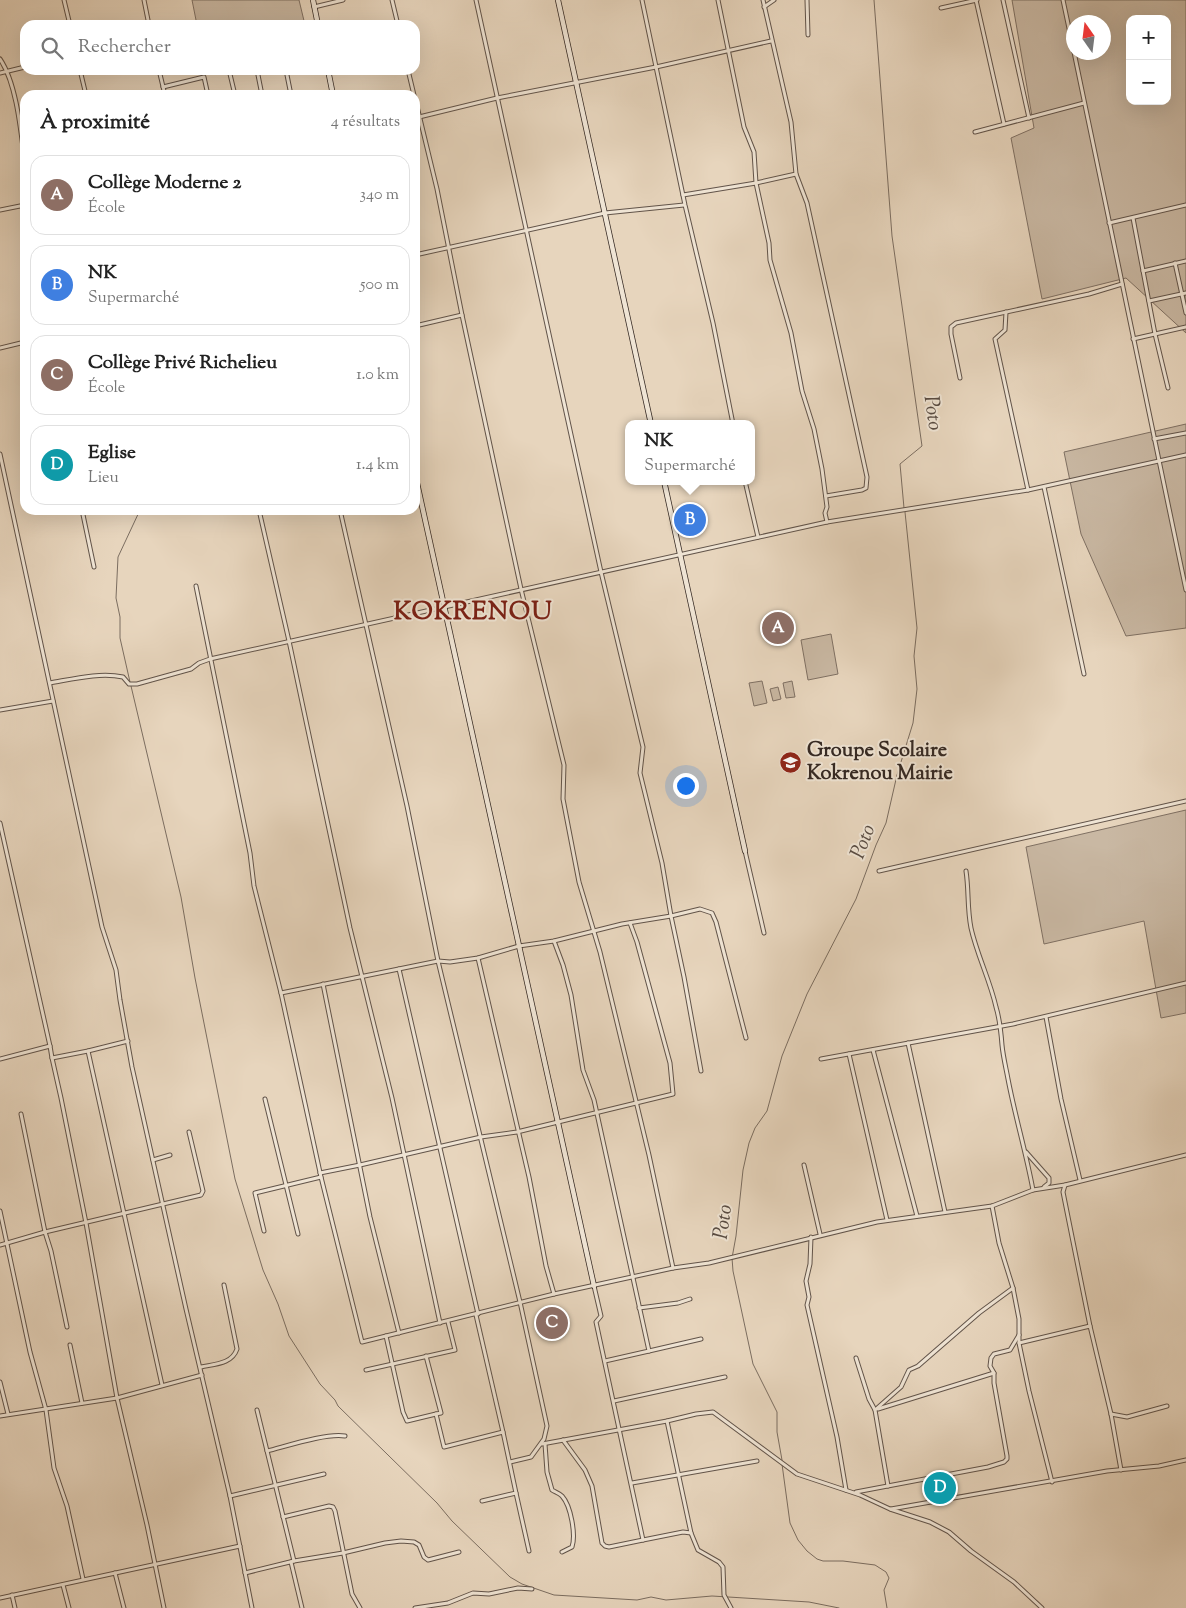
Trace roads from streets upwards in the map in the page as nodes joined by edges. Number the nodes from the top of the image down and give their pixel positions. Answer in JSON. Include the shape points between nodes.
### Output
{"nodes":[{"id":1,"x":64,"y":0,"type":"edge"},
{"id":2,"x":144,"y":0,"type":"edge"},
{"id":3,"x":313,"y":0,"type":"edge"},
{"id":4,"x":343,"y":0,"type":"edge"},
{"id":5,"x":392,"y":0,"type":"edge"},
{"id":6,"x":476,"y":0,"type":"edge"},
{"id":7,"x":558,"y":0,"type":"edge"},
{"id":8,"x":642,"y":0,"type":"edge"},
{"id":9,"x":718,"y":0,"type":"edge"},
{"id":10,"x":763,"y":0,"type":"edge"},
{"id":11,"x":774,"y":0,"type":"edge"},
{"id":12,"x":807,"y":0,"type":"edge"},
{"id":13,"x":977,"y":0,"type":"edge"},
{"id":14,"x":1003,"y":0,"type":"edge"},
{"id":15,"x":1062,"y":0,"type":"edge"},
{"id":16,"x":314,"y":7,"type":"junction"},
{"id":17,"x":764,"y":7,"type":"junction"},
{"id":18,"x":941,"y":8,"type":"dead end"},
{"id":19,"x":1066,"y":17,"type":"edge"},
{"id":20,"x":69,"y":20,"type":"edge"},
{"id":21,"x":148,"y":20,"type":"edge"},
{"id":22,"x":317,"y":20,"type":"edge"},
{"id":23,"x":397,"y":20,"type":"edge"},
{"id":24,"x":808,"y":35,"type":"dead end"},
{"id":25,"x":771,"y":41,"type":"junction"},
{"id":26,"x":728,"y":50,"type":"junction"},
{"id":27,"x":0,"y":59,"type":"edge"},
{"id":28,"x":1076,"y":60,"type":"edge"},
{"id":29,"x":20,"y":68,"type":"edge"},
{"id":30,"x":656,"y":68,"type":"junction"},
{"id":31,"x":8,"y":71,"type":"junction"},
{"id":32,"x":0,"y":73,"type":"edge"},
{"id":33,"x":81,"y":75,"type":"edge"},
{"id":34,"x":162,"y":75,"type":"edge"},
{"id":35,"x":230,"y":75,"type":"edge"},
{"id":36,"x":258,"y":75,"type":"edge"},
{"id":37,"x":287,"y":75,"type":"edge"},
{"id":38,"x":329,"y":75,"type":"edge"},
{"id":39,"x":409,"y":75,"type":"edge"},
{"id":40,"x":576,"y":83,"type":"junction"},
{"id":41,"x":163,"y":87,"type":"junction"},
{"id":42,"x":85,"y":90,"type":"edge"},
{"id":43,"x":164,"y":90,"type":"edge"},
{"id":44,"x":207,"y":90,"type":"edge"},
{"id":45,"x":233,"y":90,"type":"edge"},
{"id":46,"x":261,"y":90,"type":"edge"},
{"id":47,"x":290,"y":90,"type":"edge"},
{"id":48,"x":332,"y":90,"type":"edge"},
{"id":49,"x":413,"y":90,"type":"edge"},
{"id":50,"x":497,"y":98,"type":"junction"},
{"id":51,"x":1084,"y":103,"type":"junction"},
{"id":52,"x":420,"y":116,"type":"edge"},
{"id":53,"x":1029,"y":118,"type":"junction"},
{"id":54,"x":1004,"y":124,"type":"junction"},
{"id":55,"x":20,"y":128,"type":"edge"},
{"id":56,"x":420,"y":128,"type":"edge"},
{"id":57,"x":975,"y":132,"type":"dead end"},
{"id":58,"x":796,"y":174,"type":"junction"},
{"id":59,"x":756,"y":183,"type":"junction"},
{"id":60,"x":683,"y":195,"type":"junction"},
{"id":61,"x":20,"y":204,"type":"edge"},
{"id":62,"x":685,"y":204,"type":"junction"},
{"id":63,"x":1186,"y":205,"type":"edge"},
{"id":64,"x":0,"y":210,"type":"edge"},
{"id":65,"x":605,"y":213,"type":"junction"},
{"id":66,"x":1133,"y":218,"type":"junction"},
{"id":67,"x":1109,"y":223,"type":"junction"},
{"id":68,"x":526,"y":230,"type":"junction"},
{"id":69,"x":448,"y":247,"type":"junction"},
{"id":70,"x":420,"y":253,"type":"edge"},
{"id":71,"x":1186,"y":261,"type":"edge"},
{"id":72,"x":1176,"y":264,"type":"junction"},
{"id":73,"x":1143,"y":271,"type":"junction"},
{"id":74,"x":1122,"y":284,"type":"junction"},
{"id":75,"x":1184,"y":294,"type":"edge"},
{"id":76,"x":1149,"y":301,"type":"junction"},
{"id":77,"x":1006,"y":312,"type":"junction"},
{"id":78,"x":1186,"y":313,"type":"edge"},
{"id":79,"x":462,"y":315,"type":"junction"},
{"id":80,"x":420,"y":325,"type":"edge"},
{"id":81,"x":1186,"y":327,"type":"edge"},
{"id":82,"x":1155,"y":334,"type":"junction"},
{"id":83,"x":1133,"y":339,"type":"junction"},
{"id":84,"x":20,"y":343,"type":"edge"},
{"id":85,"x":0,"y":348,"type":"edge"},
{"id":86,"x":960,"y":378,"type":"dead end"},
{"id":87,"x":1168,"y":388,"type":"dead end"},
{"id":88,"x":650,"y":420,"type":"edge"},
{"id":89,"x":732,"y":420,"type":"edge"},
{"id":90,"x":1186,"y":433,"type":"edge"},
{"id":91,"x":1154,"y":439,"type":"junction"},
{"id":92,"x":0,"y":454,"type":"edge"},
{"id":93,"x":1186,"y":455,"type":"edge"},
{"id":94,"x":1159,"y":461,"type":"junction"},
{"id":95,"x":665,"y":485,"type":"edge"},
{"id":96,"x":746,"y":485,"type":"edge"},
{"id":97,"x":1044,"y":487,"type":"junction"},
{"id":98,"x":1028,"y":490,"type":"junction"},
{"id":99,"x":826,"y":496,"type":"junction"},
{"id":100,"x":420,"y":497,"type":"edge"},
{"id":101,"x":83,"y":515,"type":"edge"},
{"id":102,"x":260,"y":515,"type":"edge"},
{"id":103,"x":341,"y":515,"type":"edge"},
{"id":104,"x":827,"y":522,"type":"junction"},
{"id":105,"x":758,"y":537,"type":"junction"},
{"id":106,"x":680,"y":555,"type":"junction"},
{"id":107,"x":94,"y":567,"type":"dead end"},
{"id":108,"x":601,"y":572,"type":"junction"},
{"id":109,"x":196,"y":586,"type":"dead end"},
{"id":110,"x":521,"y":589,"type":"junction"},
{"id":111,"x":1186,"y":590,"type":"edge"},
{"id":112,"x":444,"y":607,"type":"junction"},
{"id":113,"x":364,"y":624,"type":"junction"},
{"id":114,"x":289,"y":641,"type":"junction"},
{"id":115,"x":210,"y":659,"type":"junction"},
{"id":116,"x":1084,"y":674,"type":"dead end"},
{"id":117,"x":50,"y":683,"type":"junction"},
{"id":118,"x":53,"y":701,"type":"junction"},
{"id":119,"x":0,"y":710,"type":"edge"},
{"id":120,"x":1186,"y":802,"type":"edge"},
{"id":121,"x":0,"y":824,"type":"edge"},
{"id":122,"x":745,"y":851,"type":"joint"},
{"id":123,"x":879,"y":871,"type":"dead end"},
{"id":124,"x":966,"y":871,"type":"dead end"},
{"id":125,"x":670,"y":916,"type":"junction"},
{"id":126,"x":630,"y":923,"type":"junction"},
{"id":127,"x":593,"y":932,"type":"junction"},
{"id":128,"x":764,"y":934,"type":"dead end"},
{"id":129,"x":554,"y":941,"type":"junction"},
{"id":130,"x":519,"y":946,"type":"junction"},
{"id":131,"x":478,"y":958,"type":"junction"},
{"id":132,"x":438,"y":961,"type":"junction"},
{"id":133,"x":399,"y":969,"type":"junction"},
{"id":134,"x":363,"y":976,"type":"junction"},
{"id":135,"x":1186,"y":983,"type":"edge"},
{"id":136,"x":323,"y":984,"type":"junction"},
{"id":137,"x":281,"y":993,"type":"junction"},
{"id":138,"x":1046,"y":1017,"type":"junction"},
{"id":139,"x":1000,"y":1026,"type":"junction"},
{"id":140,"x":746,"y":1038,"type":"dead end"},
{"id":141,"x":128,"y":1041,"type":"junction"},
{"id":142,"x":908,"y":1044,"type":"junction"},
{"id":143,"x":50,"y":1046,"type":"junction"},
{"id":144,"x":873,"y":1050,"type":"junction"},
{"id":145,"x":88,"y":1051,"type":"junction"},
{"id":146,"x":849,"y":1054,"type":"junction"},
{"id":147,"x":52,"y":1058,"type":"junction"},
{"id":148,"x":0,"y":1059,"type":"edge"},
{"id":149,"x":821,"y":1060,"type":"dead end"},
{"id":150,"x":701,"y":1071,"type":"dead end"},
{"id":151,"x":265,"y":1099,"type":"dead end"},
{"id":152,"x":637,"y":1104,"type":"junction"},
{"id":153,"x":596,"y":1112,"type":"junction"},
{"id":154,"x":21,"y":1114,"type":"dead end"},
{"id":155,"x":556,"y":1121,"type":"junction"},
{"id":156,"x":189,"y":1132,"type":"dead end"},
{"id":157,"x":518,"y":1132,"type":"junction"},
{"id":158,"x":481,"y":1136,"type":"junction"},
{"id":159,"x":439,"y":1146,"type":"junction"},
{"id":160,"x":1026,"y":1152,"type":"junction"},
{"id":161,"x":170,"y":1155,"type":"dead end"},
{"id":162,"x":404,"y":1155,"type":"junction"},
{"id":163,"x":1186,"y":1155,"type":"edge"},
{"id":164,"x":153,"y":1160,"type":"junction"},
{"id":165,"x":804,"y":1164,"type":"dead end"},
{"id":166,"x":360,"y":1165,"type":"junction"},
{"id":167,"x":321,"y":1175,"type":"junction"},
{"id":168,"x":1080,"y":1180,"type":"junction"},
{"id":169,"x":286,"y":1185,"type":"junction"},
{"id":170,"x":1065,"y":1185,"type":"junction"},
{"id":171,"x":1042,"y":1188,"type":"junction"},
{"id":172,"x":1033,"y":1190,"type":"junction"},
{"id":173,"x":163,"y":1203,"type":"junction"},
{"id":174,"x":992,"y":1206,"type":"junction"},
{"id":175,"x":0,"y":1211,"type":"edge"},
{"id":176,"x":944,"y":1212,"type":"junction"},
{"id":177,"x":124,"y":1213,"type":"junction"},
{"id":178,"x":917,"y":1216,"type":"junction"},
{"id":179,"x":887,"y":1220,"type":"junction"},
{"id":180,"x":86,"y":1223,"type":"junction"},
{"id":181,"x":45,"y":1232,"type":"junction"},
{"id":182,"x":264,"y":1232,"type":"dead end"},
{"id":183,"x":298,"y":1234,"type":"dead end"},
{"id":184,"x":820,"y":1234,"type":"junction"},
{"id":185,"x":811,"y":1237,"type":"junction"},
{"id":186,"x":6,"y":1243,"type":"junction"},
{"id":187,"x":0,"y":1245,"type":"edge"},
{"id":188,"x":673,"y":1268,"type":"junction"},
{"id":189,"x":633,"y":1277,"type":"junction"},
{"id":190,"x":224,"y":1285,"type":"dead end"},
{"id":191,"x":594,"y":1286,"type":"junction"},
{"id":192,"x":1012,"y":1288,"type":"junction"},
{"id":193,"x":554,"y":1294,"type":"junction"},
{"id":194,"x":690,"y":1299,"type":"dead end"},
{"id":195,"x":520,"y":1302,"type":"junction"},
{"id":196,"x":639,"y":1308,"type":"junction"},
{"id":197,"x":477,"y":1315,"type":"junction"},
{"id":198,"x":448,"y":1322,"type":"junction"},
{"id":199,"x":440,"y":1323,"type":"junction"},
{"id":200,"x":1090,"y":1326,"type":"junction"},
{"id":201,"x":67,"y":1327,"type":"dead end"},
{"id":202,"x":399,"y":1333,"type":"junction"},
{"id":203,"x":1019,"y":1335,"type":"junction"},
{"id":204,"x":386,"y":1336,"type":"junction"},
{"id":205,"x":701,"y":1339,"type":"dead end"},
{"id":206,"x":1019,"y":1343,"type":"junction"},
{"id":207,"x":70,"y":1345,"type":"dead end"},
{"id":208,"x":649,"y":1351,"type":"junction"},
{"id":209,"x":426,"y":1356,"type":"junction"},
{"id":210,"x":856,"y":1358,"type":"dead end"},
{"id":211,"x":605,"y":1361,"type":"junction"},
{"id":212,"x":392,"y":1364,"type":"junction"},
{"id":213,"x":201,"y":1367,"type":"junction"},
{"id":214,"x":366,"y":1370,"type":"dead end"},
{"id":215,"x":994,"y":1373,"type":"junction"},
{"id":216,"x":202,"y":1375,"type":"junction"},
{"id":217,"x":725,"y":1377,"type":"dead end"},
{"id":218,"x":0,"y":1382,"type":"edge"},
{"id":219,"x":162,"y":1385,"type":"junction"},
{"id":220,"x":117,"y":1398,"type":"junction"},
{"id":221,"x":614,"y":1401,"type":"junction"},
{"id":222,"x":82,"y":1403,"type":"junction"},
{"id":223,"x":1166,"y":1406,"type":"dead end"},
{"id":224,"x":46,"y":1410,"type":"junction"},
{"id":225,"x":257,"y":1410,"type":"dead end"},
{"id":226,"x":875,"y":1410,"type":"junction"},
{"id":227,"x":8,"y":1414,"type":"junction"},
{"id":228,"x":436,"y":1414,"type":"junction"},
{"id":229,"x":1111,"y":1414,"type":"junction"},
{"id":230,"x":0,"y":1416,"type":"edge"},
{"id":231,"x":667,"y":1421,"type":"junction"},
{"id":232,"x":620,"y":1430,"type":"junction"},
{"id":233,"x":503,"y":1432,"type":"junction"},
{"id":234,"x":346,"y":1436,"type":"dead end"},
{"id":235,"x":563,"y":1440,"type":"junction"},
{"id":236,"x":543,"y":1444,"type":"junction"},
{"id":237,"x":267,"y":1450,"type":"junction"},
{"id":238,"x":1186,"y":1460,"type":"edge"},
{"id":239,"x":757,"y":1461,"type":"dead end"},
{"id":240,"x":510,"y":1462,"type":"junction"},
{"id":241,"x":1121,"y":1470,"type":"junction"},
{"id":242,"x":324,"y":1474,"type":"dead end"},
{"id":243,"x":679,"y":1475,"type":"junction"},
{"id":244,"x":1052,"y":1482,"type":"junction"},
{"id":245,"x":632,"y":1483,"type":"junction"},
{"id":246,"x":276,"y":1485,"type":"junction"},
{"id":247,"x":888,"y":1486,"type":"junction"},
{"id":248,"x":847,"y":1490,"type":"junction"},
{"id":249,"x":516,"y":1493,"type":"junction"},
{"id":250,"x":854,"y":1493,"type":"junction"},
{"id":251,"x":230,"y":1496,"type":"junction"},
{"id":252,"x":482,"y":1501,"type":"dead end"},
{"id":253,"x":890,"y":1509,"type":"junction"},
{"id":254,"x":283,"y":1517,"type":"junction"},
{"id":255,"x":691,"y":1533,"type":"junction"},
{"id":256,"x":643,"y":1540,"type":"junction"},
{"id":257,"x":240,"y":1546,"type":"junction"},
{"id":258,"x":529,"y":1551,"type":"dead end"},
{"id":259,"x":459,"y":1552,"type":"dead end"},
{"id":260,"x":562,"y":1552,"type":"dead end"},
{"id":261,"x":343,"y":1553,"type":"junction"},
{"id":262,"x":293,"y":1561,"type":"junction"},
{"id":263,"x":154,"y":1564,"type":"junction"},
{"id":264,"x":115,"y":1573,"type":"junction"},
{"id":265,"x":245,"y":1573,"type":"junction"},
{"id":266,"x":83,"y":1579,"type":"junction"},
{"id":267,"x":63,"y":1585,"type":"junction"},
{"id":268,"x":532,"y":1589,"type":"dead end"},
{"id":269,"x":12,"y":1596,"type":"junction"},
{"id":270,"x":0,"y":1597,"type":"edge"},
{"id":271,"x":435,"y":1606,"type":"edge"},
{"id":272,"x":15,"y":1608,"type":"edge"},
{"id":273,"x":69,"y":1608,"type":"edge"},
{"id":274,"x":124,"y":1608,"type":"edge"},
{"id":275,"x":164,"y":1608,"type":"edge"},
{"id":276,"x":252,"y":1608,"type":"edge"},
{"id":277,"x":302,"y":1608,"type":"edge"},
{"id":278,"x":360,"y":1608,"type":"edge"},
{"id":279,"x":415,"y":1608,"type":"edge"},
{"id":280,"x":731,"y":1608,"type":"edge"},
{"id":281,"x":1042,"y":1608,"type":"edge"}],
"edges":[{"from":1,"to":20,"type":"street"},
{"from":2,"to":21,"type":"street"},
{"from":3,"to":16,"type":"street"},
{"from":4,"to":16,"type":"street"},
{"from":5,"to":23,"type":"street"},
{"from":6,"to":50,"type":"street"},
{"from":7,"to":40,"type":"street"},
{"from":8,"to":30,"type":"street"},
{"from":9,"to":26,"type":"street"},
{"from":10,"to":17,"type":"street"},
{"from":11,"to":17,"type":"street"},
{"from":12,"to":24,"type":"street"},
{"from":13,"to":18,"type":"street"},
{"from":13,"to":54,"type":"street"},
{"from":14,"to":53,"type":"street"},
{"from":15,"to":19,"type":"street"},
{"from":16,"to":22,"type":"street"},
{"from":17,"to":25,"type":"street"},
{"from":25,"to":26,"type":"street"},
{"from":25,"to":58,"type":"street","via":[[791,122]]},
{"from":26,"to":30,"type":"street"},
{"from":26,"to":59,"type":"street","via":[[744,127],[755,158]]},
{"from":27,"to":31,"type":"street"},
{"from":28,"to":51,"type":"street"},
{"from":29,"to":31,"type":"street"},
{"from":30,"to":40,"type":"street"},
{"from":30,"to":60,"type":"street"},
{"from":31,"to":32,"type":"street"},
{"from":31,"to":55,"type":"street"},
{"from":33,"to":42,"type":"street"},
{"from":34,"to":41,"type":"street"},
{"from":35,"to":45,"type":"street"},
{"from":36,"to":46,"type":"street"},
{"from":37,"to":47,"type":"street"},
{"from":38,"to":48,"type":"street"},
{"from":39,"to":49,"type":"street"},
{"from":40,"to":50,"type":"street"},
{"from":40,"to":65,"type":"street"},
{"from":41,"to":43,"type":"street"},
{"from":41,"to":44,"type":"street","via":[[204,77]]},
{"from":50,"to":52,"type":"street"},
{"from":50,"to":68,"type":"street"},
{"from":51,"to":53,"type":"street"},
{"from":51,"to":67,"type":"street"},
{"from":53,"to":54,"type":"street"},
{"from":54,"to":57,"type":"street"},
{"from":56,"to":69,"type":"street","via":[[437,189]]},
{"from":58,"to":59,"type":"street"},
{"from":58,"to":99,"type":"street","via":[[807,203],[867,477],[866,488],[862,490]]},
{"from":59,"to":60,"type":"street"},
{"from":59,"to":99,"type":"street","via":[[770,260],[814,429]]},
{"from":60,"to":62,"type":"street"},
{"from":61,"to":64,"type":"street"},
{"from":62,"to":65,"type":"street"},
{"from":62,"to":89,"type":"street"},
{"from":63,"to":66,"type":"street"},
{"from":65,"to":68,"type":"street"},
{"from":65,"to":88,"type":"street"},
{"from":66,"to":67,"type":"street"},
{"from":66,"to":73,"type":"street"},
{"from":67,"to":74,"type":"street"},
{"from":68,"to":69,"type":"street"},
{"from":68,"to":108,"type":"street"},
{"from":69,"to":70,"type":"street"},
{"from":69,"to":79,"type":"street"},
{"from":71,"to":72,"type":"street"},
{"from":72,"to":73,"type":"street"},
{"from":72,"to":75,"type":"street"},
{"from":73,"to":76,"type":"street"},
{"from":74,"to":77,"type":"street"},
{"from":74,"to":83,"type":"street"},
{"from":75,"to":76,"type":"street"},
{"from":75,"to":78,"type":"street"},
{"from":76,"to":82,"type":"street"},
{"from":77,"to":86,"type":"street","via":[[956,323],[952,327]]},
{"from":77,"to":98,"type":"street","via":[[1005,330],[996,338]]},
{"from":79,"to":80,"type":"street"},
{"from":79,"to":110,"type":"street"},
{"from":81,"to":82,"type":"street"},
{"from":82,"to":83,"type":"street"},
{"from":82,"to":87,"type":"street"},
{"from":83,"to":91,"type":"street"},
{"from":84,"to":85,"type":"street"},
{"from":90,"to":91,"type":"street"},
{"from":91,"to":94,"type":"street"},
{"from":92,"to":117,"type":"street"},
{"from":93,"to":94,"type":"street"},
{"from":94,"to":97,"type":"street"},
{"from":94,"to":111,"type":"street"},
{"from":95,"to":106,"type":"street"},
{"from":96,"to":105,"type":"street"},
{"from":97,"to":98,"type":"street"},
{"from":97,"to":116,"type":"street"},
{"from":98,"to":104,"type":"street"},
{"from":99,"to":104,"type":"street"},
{"from":100,"to":112,"type":"street"},
{"from":101,"to":107,"type":"street"},
{"from":102,"to":114,"type":"street"},
{"from":103,"to":113,"type":"street"},
{"from":104,"to":105,"type":"street"},
{"from":105,"to":106,"type":"street"},
{"from":106,"to":108,"type":"street"},
{"from":106,"to":122,"type":"street"},
{"from":108,"to":110,"type":"street"},
{"from":108,"to":125,"type":"street","via":[[643,747],[640,773],[662,863]]},
{"from":109,"to":115,"type":"street"},
{"from":110,"to":112,"type":"street"},
{"from":110,"to":127,"type":"street","via":[[564,765],[563,799],[579,882]]},
{"from":112,"to":113,"type":"street"},
{"from":112,"to":130,"type":"street"},
{"from":113,"to":114,"type":"street"},
{"from":113,"to":132,"type":"street","via":[[407,806]]},
{"from":114,"to":115,"type":"street"},
{"from":114,"to":134,"type":"street"},
{"from":115,"to":117,"type":"street","via":[[192,669],[137,684],[129,684],[123,677],[111,676]]},
{"from":115,"to":137,"type":"street","via":[[254,886]]},
{"from":117,"to":118,"type":"street"},
{"from":118,"to":119,"type":"street"},
{"from":118,"to":141,"type":"street","via":[[102,927],[116,970]]},
{"from":120,"to":123,"type":"street"},
{"from":121,"to":143,"type":"street"},
{"from":122,"to":128,"type":"street"},
{"from":124,"to":139,"type":"street","via":[[972,929]]},
{"from":125,"to":126,"type":"street"},
{"from":125,"to":140,"type":"street","via":[[700,909],[712,913]]},
{"from":125,"to":150,"type":"street"},
{"from":126,"to":127,"type":"street"},
{"from":126,"to":152,"type":"street","via":[[670,1064],[673,1094]]},
{"from":127,"to":129,"type":"street"},
{"from":127,"to":152,"type":"street"},
{"from":129,"to":130,"type":"street"},
{"from":129,"to":153,"type":"street","via":[[571,995],[583,1070]]},
{"from":130,"to":131,"type":"street"},
{"from":130,"to":155,"type":"street"},
{"from":131,"to":132,"type":"street"},
{"from":131,"to":157,"type":"street"},
{"from":132,"to":133,"type":"street"},
{"from":132,"to":158,"type":"street"},
{"from":133,"to":134,"type":"street"},
{"from":133,"to":159,"type":"street"},
{"from":134,"to":136,"type":"street"},
{"from":134,"to":162,"type":"street"},
{"from":135,"to":138,"type":"street"},
{"from":136,"to":137,"type":"street"},
{"from":136,"to":166,"type":"street"},
{"from":137,"to":167,"type":"street"},
{"from":138,"to":139,"type":"street"},
{"from":138,"to":168,"type":"street"},
{"from":139,"to":142,"type":"street"},
{"from":139,"to":160,"type":"street","via":[[1008,1080]]},
{"from":141,"to":145,"type":"street"},
{"from":141,"to":164,"type":"street"},
{"from":142,"to":144,"type":"street"},
{"from":142,"to":176,"type":"street"},
{"from":143,"to":147,"type":"street"},
{"from":143,"to":148,"type":"street"},
{"from":144,"to":146,"type":"street"},
{"from":144,"to":178,"type":"street"},
{"from":145,"to":147,"type":"street"},
{"from":145,"to":177,"type":"street"},
{"from":146,"to":149,"type":"street"},
{"from":146,"to":179,"type":"street"},
{"from":147,"to":180,"type":"street"},
{"from":151,"to":169,"type":"street"},
{"from":152,"to":153,"type":"street"},
{"from":152,"to":188,"type":"street"},
{"from":153,"to":155,"type":"street"},
{"from":153,"to":189,"type":"street"},
{"from":154,"to":181,"type":"street"},
{"from":155,"to":157,"type":"street"},
{"from":155,"to":191,"type":"street"},
{"from":156,"to":173,"type":"street","via":[[203,1191],[201,1195]]},
{"from":157,"to":158,"type":"street"},
{"from":157,"to":193,"type":"street"},
{"from":158,"to":159,"type":"street"},
{"from":158,"to":195,"type":"street"},
{"from":159,"to":162,"type":"street"},
{"from":159,"to":197,"type":"street"},
{"from":160,"to":171,"type":"street","via":[[1048,1178],[1049,1183]]},
{"from":160,"to":172,"type":"street"},
{"from":161,"to":164,"type":"street"},
{"from":162,"to":166,"type":"street"},
{"from":162,"to":199,"type":"street"},
{"from":163,"to":168,"type":"street"},
{"from":164,"to":173,"type":"street"},
{"from":165,"to":184,"type":"street"},
{"from":166,"to":167,"type":"street"},
{"from":166,"to":202,"type":"street"},
{"from":167,"to":169,"type":"street"},
{"from":167,"to":204,"type":"street","via":[[362,1342]]},
{"from":168,"to":170,"type":"street"},
{"from":169,"to":182,"type":"street","via":[[255,1193]]},
{"from":169,"to":183,"type":"street"},
{"from":170,"to":171,"type":"street"},
{"from":170,"to":200,"type":"street"},
{"from":171,"to":172,"type":"street"},
{"from":172,"to":174,"type":"street"},
{"from":173,"to":177,"type":"street"},
{"from":173,"to":213,"type":"street"},
{"from":174,"to":176,"type":"street"},
{"from":174,"to":192,"type":"street"},
{"from":175,"to":186,"type":"street"},
{"from":176,"to":178,"type":"street"},
{"from":177,"to":180,"type":"street"},
{"from":177,"to":219,"type":"street"},
{"from":178,"to":179,"type":"street"},
{"from":179,"to":184,"type":"street"},
{"from":180,"to":181,"type":"street"},
{"from":180,"to":220,"type":"street"},
{"from":181,"to":186,"type":"street"},
{"from":181,"to":201,"type":"street"},
{"from":184,"to":185,"type":"street"},
{"from":185,"to":188,"type":"street","via":[[709,1263]]},
{"from":185,"to":248,"type":"street","via":[[807,1305]]},
{"from":186,"to":187,"type":"street"},
{"from":186,"to":224,"type":"street"},
{"from":188,"to":189,"type":"street"},
{"from":189,"to":191,"type":"street"},
{"from":189,"to":196,"type":"street"},
{"from":190,"to":213,"type":"street","via":[[237,1349],[231,1359]]},
{"from":191,"to":193,"type":"street"},
{"from":191,"to":211,"type":"street","via":[[601,1316],[596,1322]]},
{"from":192,"to":203,"type":"street"},
{"from":192,"to":226,"type":"street","via":[[909,1370],[901,1387]]},
{"from":193,"to":195,"type":"street"},
{"from":194,"to":196,"type":"street"},
{"from":195,"to":197,"type":"street"},
{"from":195,"to":236,"type":"street","via":[[546,1426]]},
{"from":196,"to":208,"type":"street"},
{"from":197,"to":198,"type":"street"},
{"from":197,"to":233,"type":"street"},
{"from":198,"to":199,"type":"street"},
{"from":198,"to":209,"type":"street","via":[[455,1350]]},
{"from":199,"to":202,"type":"street"},
{"from":200,"to":206,"type":"street"},
{"from":200,"to":229,"type":"street"},
{"from":202,"to":204,"type":"street"},
{"from":203,"to":206,"type":"street"},
{"from":203,"to":215,"type":"street","via":[[1010,1350],[994,1354],[991,1358],[990,1366]]},
{"from":204,"to":212,"type":"street"},
{"from":205,"to":208,"type":"street"},
{"from":206,"to":244,"type":"street"},
{"from":207,"to":222,"type":"street"},
{"from":208,"to":211,"type":"street"},
{"from":209,"to":212,"type":"street"},
{"from":209,"to":228,"type":"street","via":[[441,1413]]},
{"from":210,"to":226,"type":"street"},
{"from":211,"to":221,"type":"street"},
{"from":212,"to":214,"type":"street"},
{"from":212,"to":228,"type":"street","via":[[407,1421]]},
{"from":213,"to":216,"type":"street"},
{"from":215,"to":226,"type":"street"},
{"from":215,"to":247,"type":"street","via":[[1007,1459],[988,1467]]},
{"from":216,"to":219,"type":"street"},
{"from":216,"to":251,"type":"street"},
{"from":217,"to":221,"type":"street"},
{"from":218,"to":227,"type":"street"},
{"from":219,"to":220,"type":"street"},
{"from":220,"to":222,"type":"street"},
{"from":220,"to":263,"type":"street"},
{"from":221,"to":232,"type":"street"},
{"from":222,"to":224,"type":"street"},
{"from":223,"to":229,"type":"street","via":[[1127,1417]]},
{"from":224,"to":227,"type":"street"},
{"from":224,"to":266,"type":"street","via":[[54,1468],[67,1506]]},
{"from":225,"to":237,"type":"street"},
{"from":226,"to":247,"type":"street"},
{"from":227,"to":230,"type":"street"},
{"from":228,"to":233,"type":"street","via":[[444,1447]]},
{"from":229,"to":241,"type":"street"},
{"from":231,"to":232,"type":"street"},
{"from":231,"to":243,"type":"street"},
{"from":231,"to":248,"type":"street","via":[[714,1412],[797,1474]]},
{"from":232,"to":235,"type":"street"},
{"from":232,"to":245,"type":"street"},
{"from":233,"to":240,"type":"street"},
{"from":234,"to":237,"type":"street","via":[[308,1440]]},
{"from":235,"to":236,"type":"street"},
{"from":235,"to":256,"type":"street","via":[[585,1470],[592,1486],[605,1546]]},
{"from":236,"to":240,"type":"street","via":[[531,1457]]},
{"from":236,"to":260,"type":"street","via":[[552,1490],[563,1497],[575,1538],[572,1547]]},
{"from":237,"to":246,"type":"street"},
{"from":238,"to":241,"type":"street"},
{"from":239,"to":243,"type":"street"},
{"from":240,"to":249,"type":"street"},
{"from":241,"to":244,"type":"street"},
{"from":242,"to":246,"type":"street"},
{"from":243,"to":245,"type":"street"},
{"from":243,"to":255,"type":"street"},
{"from":244,"to":253,"type":"street"},
{"from":245,"to":256,"type":"street"},
{"from":246,"to":251,"type":"street"},
{"from":246,"to":254,"type":"street"},
{"from":247,"to":250,"type":"street"},
{"from":248,"to":250,"type":"street"},
{"from":249,"to":252,"type":"street"},
{"from":249,"to":258,"type":"street"},
{"from":250,"to":253,"type":"street"},
{"from":251,"to":257,"type":"street"},
{"from":253,"to":281,"type":"street","via":[[949,1532]]},
{"from":254,"to":261,"type":"street","via":[[333,1507]]},
{"from":254,"to":262,"type":"street"},
{"from":255,"to":256,"type":"street"},
{"from":255,"to":280,"type":"street","via":[[698,1550],[723,1567],[724,1595]]},
{"from":257,"to":263,"type":"street"},
{"from":257,"to":265,"type":"street"},
{"from":259,"to":261,"type":"street","via":[[428,1560],[419,1545],[401,1540]]},
{"from":261,"to":262,"type":"street"},
{"from":261,"to":278,"type":"street","via":[[352,1594]]},
{"from":262,"to":265,"type":"street"},
{"from":262,"to":277,"type":"street"},
{"from":263,"to":264,"type":"street"},
{"from":263,"to":275,"type":"street"},
{"from":264,"to":266,"type":"street"},
{"from":264,"to":274,"type":"street"},
{"from":265,"to":276,"type":"street"},
{"from":266,"to":267,"type":"street"},
{"from":267,"to":269,"type":"street"},
{"from":267,"to":273,"type":"street"},
{"from":268,"to":271,"type":"street","via":[[473,1593]]},
{"from":269,"to":270,"type":"street"},
{"from":269,"to":272,"type":"street"},
{"from":271,"to":279,"type":"street"}]}
